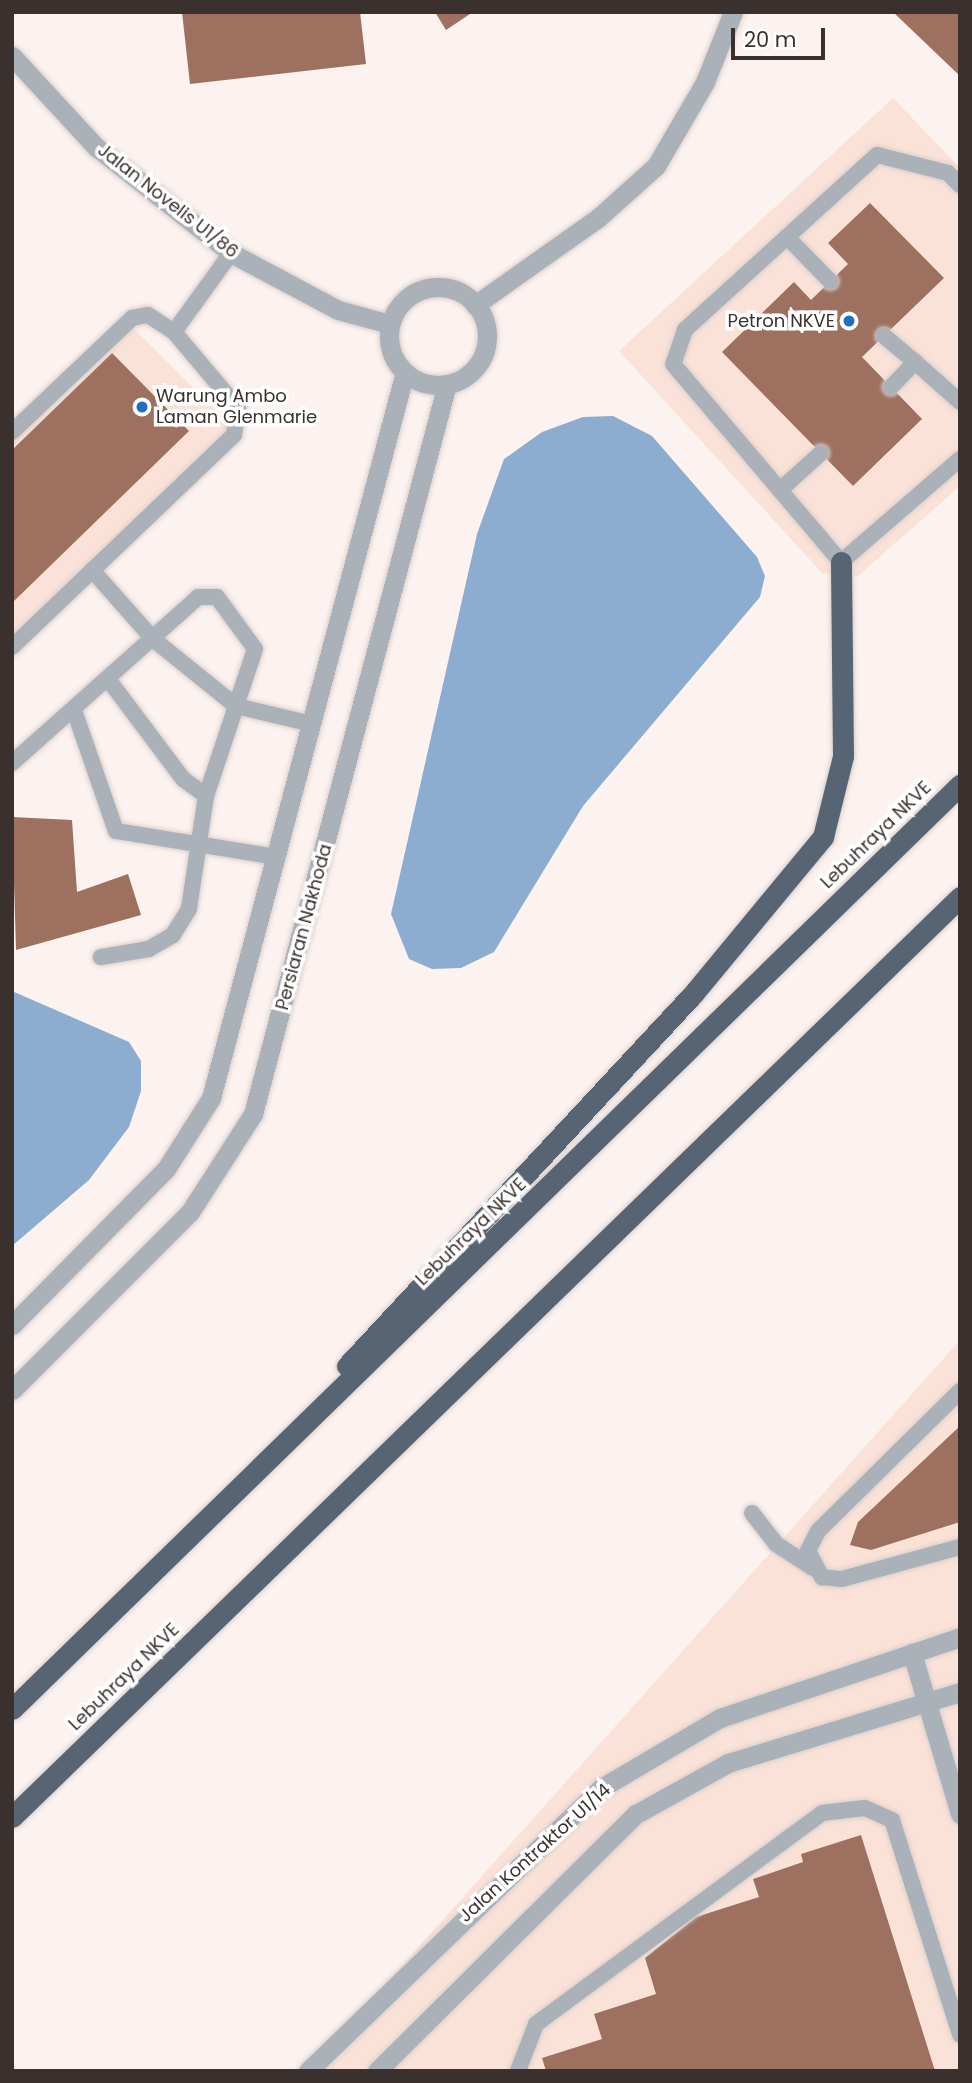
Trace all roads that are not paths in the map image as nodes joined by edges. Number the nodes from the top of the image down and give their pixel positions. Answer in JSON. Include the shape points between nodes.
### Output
{"nodes":[{"id":1,"x":733,"y":12,"type":"edge"},
{"id":2,"x":12,"y":56,"type":"edge"},
{"id":3,"x":960,"y":185,"type":"edge"},
{"id":4,"x":787,"y":237,"type":"junction"},
{"id":5,"x":231,"y":253,"type":"junction"},
{"id":6,"x":830,"y":281,"type":"dead end"},
{"id":7,"x":475,"y":305,"type":"junction"},
{"id":8,"x":390,"y":324,"type":"junction"},
{"id":9,"x":174,"y":332,"type":"junction"},
{"id":10,"x":884,"y":335,"type":"dead end"},
{"id":11,"x":915,"y":362,"type":"junction"},
{"id":12,"x":405,"y":372,"type":"junction"},
{"id":13,"x":447,"y":384,"type":"junction"},
{"id":14,"x":891,"y":387,"type":"dead end"},
{"id":15,"x":960,"y":402,"type":"edge"},
{"id":16,"x":12,"y":432,"type":"edge"},
{"id":17,"x":821,"y":453,"type":"dead end"},
{"id":18,"x":960,"y":459,"type":"edge"},
{"id":19,"x":780,"y":490,"type":"junction"},
{"id":20,"x":841,"y":562,"type":"junction"},
{"id":21,"x":93,"y":570,"type":"junction"},
{"id":22,"x":153,"y":639,"type":"junction"},
{"id":23,"x":12,"y":647,"type":"edge"},
{"id":24,"x":108,"y":679,"type":"junction"},
{"id":25,"x":236,"y":706,"type":"junction"},
{"id":26,"x":74,"y":710,"type":"junction"},
{"id":27,"x":313,"y":724,"type":"junction"},
{"id":28,"x":12,"y":763,"type":"edge"},
{"id":29,"x":960,"y":785,"type":"edge"},
{"id":30,"x":206,"y":796,"type":"junction"},
{"id":31,"x":202,"y":847,"type":"junction"},
{"id":32,"x":277,"y":857,"type":"junction"},
{"id":33,"x":960,"y":897,"type":"edge"},
{"id":34,"x":101,"y":957,"type":"dead end"},
{"id":35,"x":12,"y":1325,"type":"edge"},
{"id":36,"x":12,"y":1390,"type":"edge"},
{"id":37,"x":960,"y":1391,"type":"edge"},
{"id":38,"x":752,"y":1513,"type":"dead end"},
{"id":39,"x":960,"y":1547,"type":"edge"},
{"id":40,"x":813,"y":1568,"type":"junction"},
{"id":41,"x":152,"y":1575,"type":"junction"},
{"id":42,"x":960,"y":1637,"type":"edge"},
{"id":43,"x":912,"y":1653,"type":"junction"},
{"id":44,"x":960,"y":1692,"type":"edge"},
{"id":45,"x":926,"y":1703,"type":"junction"},
{"id":46,"x":12,"y":1709,"type":"edge"},
{"id":47,"x":960,"y":1814,"type":"edge"},
{"id":48,"x":12,"y":1817,"type":"edge"},
{"id":49,"x":960,"y":2035,"type":"edge"},
{"id":50,"x":308,"y":2071,"type":"edge"},
{"id":51,"x":377,"y":2071,"type":"edge"},
{"id":52,"x":518,"y":2071,"type":"edge"}],
"edges":[{"from":1,"to":7,"type":"street","via":[[705,82],[656,166],[598,218]]},
{"from":2,"to":5,"type":"street","name":"Jalan Novelis U1/86","via":[[96,147]]},
{"from":3,"to":4,"type":"lane","via":[[948,173],[877,155]]},
{"from":4,"to":6,"type":"lane"},
{"from":4,"to":19,"type":"lane","via":[[685,330],[673,364]]},
{"from":5,"to":8,"type":"street","name":"Jalan Novelis U1/86","via":[[338,310]]},
{"from":5,"to":9,"type":"lane"},
{"from":7,"to":8,"type":"street","via":[[434,287],[406,298]]},
{"from":7,"to":13,"type":"street","via":[[486,345],[472,370]]},
{"from":8,"to":12,"type":"street","via":[[391,350]]},
{"from":9,"to":16,"type":"lane","via":[[148,315],[132,318]]},
{"from":9,"to":21,"type":"lane","via":[[237,408],[240,421],[234,435]]},
{"from":10,"to":11,"type":"lane"},
{"from":11,"to":14,"type":"lane"},
{"from":11,"to":15,"type":"lane"},
{"from":12,"to":13,"type":"street","via":[[424,383]]},
{"from":12,"to":27,"type":"street"},
{"from":13,"to":36,"type":"street","name":"Persiaran Nakhoda","via":[[253,1114],[190,1212]]},
{"from":17,"to":19,"type":"lane"},
{"from":18,"to":20,"type":"lane"},
{"from":19,"to":20,"type":"lane"},
{"from":20,"to":41,"type":"highway","via":[[843,756],[823,837],[693,994]]},
{"from":21,"to":22,"type":"lane"},
{"from":21,"to":23,"type":"lane"},
{"from":22,"to":24,"type":"lane"},
{"from":22,"to":25,"type":"lane"},
{"from":22,"to":25,"type":"lane","via":[[198,597],[217,597],[255,649]]},
{"from":24,"to":26,"type":"lane"},
{"from":24,"to":30,"type":"lane","via":[[183,779]]},
{"from":25,"to":27,"type":"lane"},
{"from":25,"to":30,"type":"lane"},
{"from":26,"to":28,"type":"lane"},
{"from":26,"to":31,"type":"lane","via":[[116,831]]},
{"from":27,"to":32,"type":"street"},
{"from":29,"to":41,"type":"highway","name":"Lebuhraya NKVE"},
{"from":30,"to":31,"type":"lane"},
{"from":31,"to":32,"type":"lane"},
{"from":31,"to":34,"type":"lane","via":[[189,909],[173,935],[149,949]]},
{"from":32,"to":35,"type":"street","via":[[211,1098],[166,1169]]},
{"from":33,"to":48,"type":"highway","name":"Lebuhraya NKVE"},
{"from":37,"to":40,"type":"lane","via":[[818,1531],[808,1550]]},
{"from":38,"to":40,"type":"lane","via":[[776,1544]]},
{"from":39,"to":40,"type":"lane","via":[[842,1579],[822,1577]]},
{"from":41,"to":46,"type":"highway","name":"Lebuhraya NKVE"},
{"from":42,"to":43,"type":"street","name":"Jalan Kontraktor U1/14"},
{"from":43,"to":45,"type":"street"},
{"from":43,"to":50,"type":"street","name":"Jalan Kontraktor U1/14","via":[[720,1718],[601,1788]]},
{"from":44,"to":45,"type":"street"},
{"from":45,"to":47,"type":"street"},
{"from":45,"to":51,"type":"street","via":[[728,1763],[636,1814]]},
{"from":49,"to":52,"type":"lane","via":[[892,1819],[864,1808],[822,1813],[536,2024]]}]}
